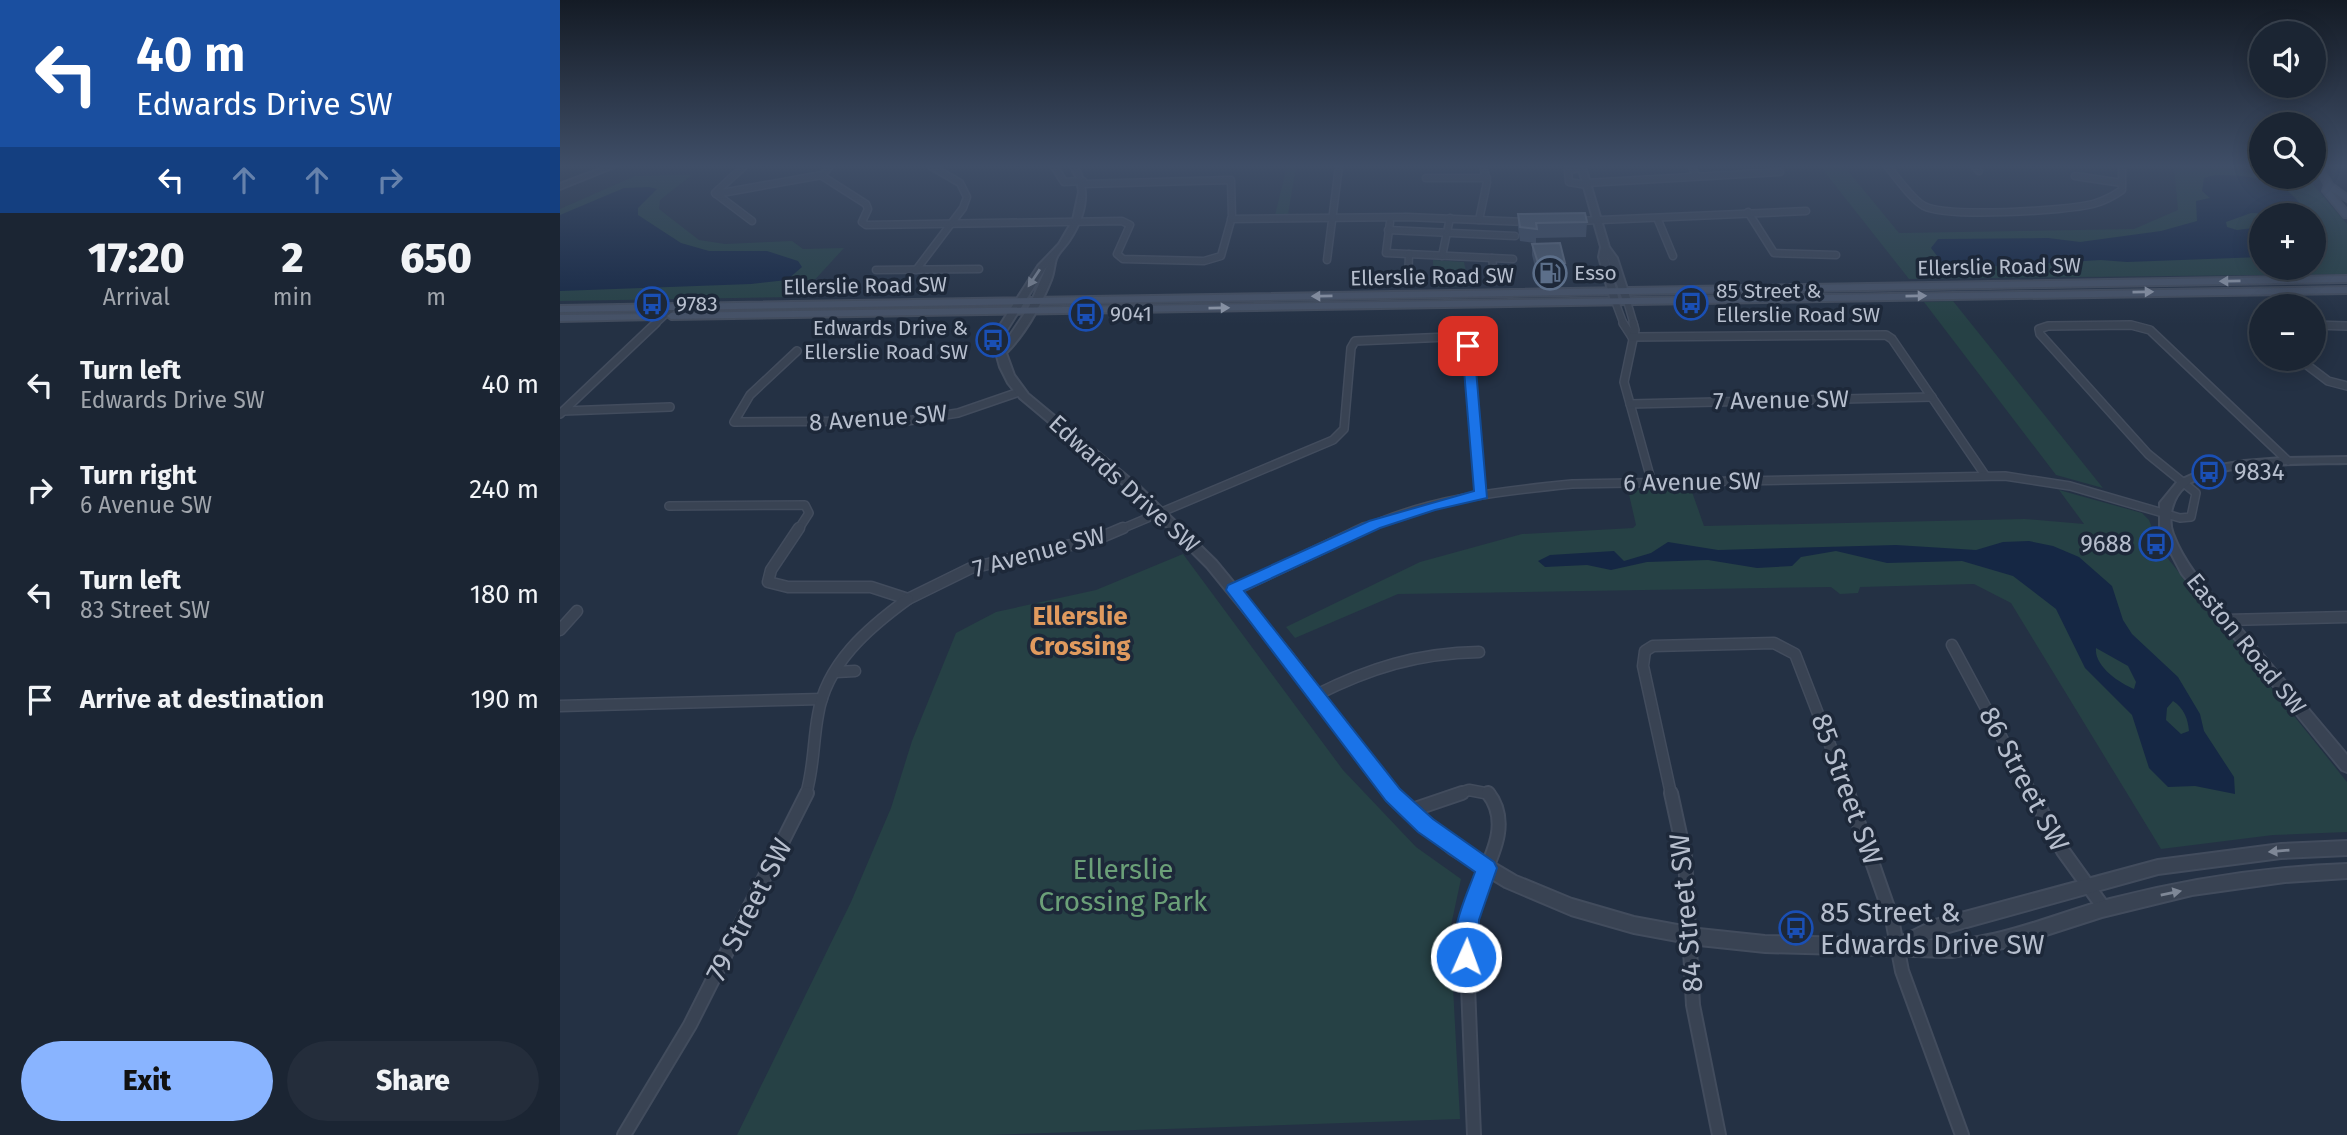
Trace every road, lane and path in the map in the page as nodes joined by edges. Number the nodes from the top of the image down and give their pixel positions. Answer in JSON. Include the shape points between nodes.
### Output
{"nodes":[{"id":1,"x":1332,"y":218,"type":"edge"},
{"id":2,"x":749,"y":219,"type":"edge"},
{"id":3,"x":865,"y":219,"type":"edge"},
{"id":4,"x":955,"y":219,"type":"edge"},
{"id":5,"x":1076,"y":219,"type":"edge"},
{"id":6,"x":1231,"y":219,"type":"joint"},
{"id":7,"x":1234,"y":219,"type":"edge"},
{"id":8,"x":1450,"y":219,"type":"edge"},
{"id":9,"x":1464,"y":219,"type":"edge"},
{"id":10,"x":1658,"y":219,"type":"joint"},
{"id":11,"x":1752,"y":219,"type":"edge"},
{"id":12,"x":1479,"y":220,"type":"joint"},
{"id":13,"x":752,"y":221,"type":"dead end"},
{"id":14,"x":1598,"y":221,"type":"junction"},
{"id":15,"x":1075,"y":222,"type":"junction"},
{"id":16,"x":1390,"y":222,"type":"dead end"},
{"id":17,"x":1532,"y":222,"type":"edge"},
{"id":18,"x":1574,"y":222,"type":"edge"},
{"id":19,"x":951,"y":224,"type":"junction"},
{"id":20,"x":1388,"y":230,"type":"junction"},
{"id":21,"x":1446,"y":232,"type":"junction"},
{"id":22,"x":1515,"y":236,"type":"dead end"},
{"id":23,"x":1605,"y":247,"type":"junction"},
{"id":24,"x":1409,"y":254,"type":"junction"},
{"id":25,"x":1836,"y":254,"type":"dead end"},
{"id":26,"x":1442,"y":256,"type":"junction"},
{"id":27,"x":1673,"y":256,"type":"dead end"},
{"id":28,"x":1052,"y":258,"type":"junction"},
{"id":29,"x":1492,"y":258,"type":"junction"},
{"id":30,"x":1513,"y":259,"type":"dead end"},
{"id":31,"x":1327,"y":260,"type":"dead end"},
{"id":32,"x":979,"y":269,"type":"dead end"},
{"id":33,"x":876,"y":270,"type":"dead end"},
{"id":34,"x":916,"y":270,"type":"junction"},
{"id":35,"x":2347,"y":279,"type":"edge"},
{"id":36,"x":1494,"y":280,"type":"dead end"},
{"id":37,"x":1408,"y":281,"type":"dead end"},
{"id":38,"x":2347,"y":290,"type":"edge"},
{"id":39,"x":1613,"y":295,"type":"junction"},
{"id":40,"x":1625,"y":296,"type":"junction"},
{"id":41,"x":1201,"y":298,"type":"joint"},
{"id":42,"x":1015,"y":306,"type":"junction"},
{"id":43,"x":1032,"y":306,"type":"junction"},
{"id":44,"x":672,"y":308,"type":"junction"},
{"id":45,"x":560,"y":309,"type":"edge"},
{"id":46,"x":663,"y":317,"type":"junction"},
{"id":47,"x":560,"y":318,"type":"edge"},
{"id":48,"x":2326,"y":325,"type":"edge"},
{"id":49,"x":2347,"y":326,"type":"edge"},
{"id":50,"x":1632,"y":337,"type":"junction"},
{"id":51,"x":797,"y":351,"type":"dead end"},
{"id":52,"x":1003,"y":351,"type":"junction"},
{"id":53,"x":2316,"y":371,"type":"edge"},
{"id":54,"x":2347,"y":386,"type":"edge"},
{"id":55,"x":1019,"y":393,"type":"junction"},
{"id":56,"x":1932,"y":397,"type":"junction"},
{"id":57,"x":1630,"y":404,"type":"junction"},
{"id":58,"x":670,"y":407,"type":"dead end"},
{"id":59,"x":562,"y":413,"type":"edge"},
{"id":60,"x":2347,"y":460,"type":"edge"},
{"id":61,"x":2288,"y":461,"type":"junction"},
{"id":62,"x":1985,"y":475,"type":"junction"},
{"id":63,"x":2183,"y":481,"type":"junction"},
{"id":64,"x":1652,"y":483,"type":"junction"},
{"id":65,"x":1482,"y":494,"type":"junction"},
{"id":66,"x":669,"y":506,"type":"dead end"},
{"id":67,"x":1161,"y":512,"type":"junction"},
{"id":68,"x":2164,"y":513,"type":"junction"},
{"id":69,"x":1234,"y":590,"type":"junction"},
{"id":70,"x":908,"y":599,"type":"junction"},
{"id":71,"x":577,"y":611,"type":"dead end"},
{"id":72,"x":2347,"y":617,"type":"edge"},
{"id":73,"x":2226,"y":620,"type":"junction"},
{"id":74,"x":560,"y":630,"type":"edge"},
{"id":75,"x":1952,"y":645,"type":"dead end"},
{"id":76,"x":1645,"y":651,"type":"joint"},
{"id":77,"x":1479,"y":652,"type":"dead end"},
{"id":78,"x":836,"y":671,"type":"junction"},
{"id":79,"x":855,"y":671,"type":"dead end"},
{"id":80,"x":1316,"y":695,"type":"junction"},
{"id":81,"x":821,"y":699,"type":"junction"},
{"id":82,"x":560,"y":706,"type":"edge"},
{"id":83,"x":2347,"y":765,"type":"edge"},
{"id":84,"x":1409,"y":811,"type":"junction"},
{"id":85,"x":2347,"y":848,"type":"edge"},
{"id":86,"x":1487,"y":868,"type":"junction"},
{"id":87,"x":2347,"y":871,"type":"edge"},
{"id":88,"x":2085,"y":885,"type":"junction"},
{"id":89,"x":2104,"y":908,"type":"junction"},
{"id":90,"x":1689,"y":936,"type":"junction"},
{"id":91,"x":1897,"y":947,"type":"junction"},
{"id":92,"x":624,"y":1135,"type":"edge"},
{"id":93,"x":1474,"y":1135,"type":"edge"},
{"id":94,"x":1719,"y":1135,"type":"edge"},
{"id":95,"x":1962,"y":1135,"type":"edge"}],
"edges":[{"from":1,"to":31,"type":"street"},
{"from":2,"to":13,"type":"street"},
{"from":3,"to":19,"type":"street","via":[[863,224]]},
{"from":4,"to":19,"type":"street"},
{"from":5,"to":15,"type":"street"},
{"from":6,"to":7,"type":"street"},
{"from":6,"to":15,"type":"street","via":[[1217,259],[1182,261],[1119,257],[1128,222]]},
{"from":8,"to":21,"type":"street"},
{"from":9,"to":12,"type":"street"},
{"from":10,"to":14,"type":"street"},
{"from":10,"to":27,"type":"street"},
{"from":11,"to":25,"type":"street","via":[[1769,249],[1777,254]]},
{"from":12,"to":17,"type":"street"},
{"from":14,"to":18,"type":"street"},
{"from":14,"to":23,"type":"street"},
{"from":15,"to":19,"type":"street"},
{"from":15,"to":28,"type":"street"},
{"from":16,"to":20,"type":"street"},
{"from":19,"to":34,"type":"street"},
{"from":20,"to":21,"type":"street"},
{"from":20,"to":24,"type":"street","via":[[1386,253]]},
{"from":21,"to":22,"type":"street"},
{"from":21,"to":26,"type":"street"},
{"from":23,"to":39,"type":"street","via":[[1603,257]]},
{"from":23,"to":40,"type":"street"},
{"from":24,"to":26,"type":"street"},
{"from":24,"to":37,"type":"street"},
{"from":26,"to":29,"type":"street"},
{"from":28,"to":42,"type":"street","name":"Edwards Drive SW","one_way":true},
{"from":28,"to":43,"type":"street","via":[[1052,268]]},
{"from":29,"to":30,"type":"street"},
{"from":29,"to":36,"type":"street"},
{"from":32,"to":34,"type":"street"},
{"from":33,"to":34,"type":"street"},
{"from":35,"to":40,"type":"main road","name":"Ellerslie Road SW","one_way":true},
{"from":40,"to":38,"type":"main road","name":"Ellerslie Road SW","one_way":true},
{"from":39,"to":40,"type":"main road","name":"Ellerslie Road SW"},
{"from":39,"to":41,"type":"main road","name":"Ellerslie Road SW","one_way":true},
{"from":43,"to":39,"type":"main road","name":"Ellerslie Road SW","one_way":true,"via":[[1464,304]]},
{"from":39,"to":50,"type":"street"},
{"from":40,"to":50,"type":"street","via":[[1634,324]]},
{"from":41,"to":43,"type":"main road"},
{"from":42,"to":43,"type":"main road","name":"Ellerslie Road SW"},
{"from":42,"to":44,"type":"main road","name":"Ellerslie Road SW"},
{"from":42,"to":46,"type":"main road","name":"Ellerslie Road SW"},
{"from":42,"to":52,"type":"street","name":"Edwards Drive SW","via":[[999,338]]},
{"from":43,"to":52,"type":"street"},
{"from":44,"to":45,"type":"main road","name":"Ellerslie Road SW"},
{"from":44,"to":46,"type":"street"},
{"from":46,"to":47,"type":"main road","name":"Ellerslie Road SW"},
{"from":46,"to":59,"type":"street"},
{"from":48,"to":49,"type":"street"},
{"from":50,"to":56,"type":"street","via":[[1886,335]]},
{"from":50,"to":57,"type":"street","via":[[1625,382]]},
{"from":51,"to":55,"type":"street","name":"8 Avenue SW","via":[[759,387],[734,422],[916,420],[958,413]]},
{"from":52,"to":55,"type":"street","name":"Edwards Drive SW","via":[[1007,374]]},
{"from":53,"to":54,"type":"street"},
{"from":55,"to":67,"type":"street","name":"Edwards Drive SW"},
{"from":56,"to":57,"type":"street","name":"7 Avenue SW"},
{"from":56,"to":62,"type":"street"},
{"from":57,"to":64,"type":"street"},
{"from":58,"to":59,"type":"street"},
{"from":60,"to":61,"type":"street"},
{"from":61,"to":63,"type":"street","via":[[2227,464]]},
{"from":61,"to":63,"type":"street","via":[[2152,332],[2144,328],[2039,329],[2143,450]]},
{"from":62,"to":64,"type":"street","name":"6 Avenue SW"},
{"from":62,"to":68,"type":"street","name":"6 Avenue SW","via":[[2055,482]]},
{"from":63,"to":68,"type":"street","via":[[2170,495]]},
{"from":63,"to":68,"type":"street","via":[[2197,495],[2193,515],[2183,518]]},
{"from":64,"to":65,"type":"street","name":"6 Avenue SW","via":[[1553,485]]},
{"from":65,"to":67,"type":"street","name":"7 Avenue SW","via":[[1468,346],[1461,339],[1366,338],[1351,346],[1341,435]]},
{"from":65,"to":69,"type":"street","name":"6 Avenue SW","via":[[1374,524]]},
{"from":66,"to":70,"type":"street","via":[[791,503],[807,507],[807,517],[771,570],[768,582],[781,587],[871,587]]},
{"from":67,"to":69,"type":"street","name":"Edwards Drive SW"},
{"from":67,"to":70,"type":"street","name":"7 Avenue SW","via":[[1080,545],[971,568]]},
{"from":68,"to":73,"type":"street","name":"Easton Road SW","via":[[2175,553]]},
{"from":69,"to":80,"type":"street","name":"Edwards Drive SW"},
{"from":70,"to":78,"type":"street","name":"79 Street SW","via":[[864,634]]},
{"from":71,"to":74,"type":"street"},
{"from":72,"to":73,"type":"street"},
{"from":73,"to":83,"type":"street","name":"Easton Road SW"},
{"from":75,"to":88,"type":"street","name":"86 Street SW"},
{"from":76,"to":90,"type":"street","name":"84 Street SW","via":[[1643,666],[1687,869]]},
{"from":76,"to":91,"type":"street","name":"85 Street SW","via":[[1661,645],[1766,643],[1787,647],[1798,659],[1870,849]]},
{"from":77,"to":80,"type":"street","via":[[1399,658]]},
{"from":78,"to":79,"type":"street"},
{"from":78,"to":81,"type":"street","name":"79 Street SW"},
{"from":80,"to":84,"type":"street","name":"Edwards Drive SW"},
{"from":81,"to":82,"type":"street"},
{"from":81,"to":92,"type":"street","name":"79 Street SW","via":[[813,775],[803,803],[691,1025]]},
{"from":84,"to":86,"type":"street","name":"Edwards Drive SW"},
{"from":84,"to":86,"type":"street","via":[[1469,790],[1488,792],[1496,802],[1498,838]]},
{"from":85,"to":88,"type":"street","name":"Edwards Drive SW","one_way":true,"via":[[2234,856],[2158,867]]},
{"from":86,"to":90,"type":"street","name":"Edwards Drive SW","via":[[1578,909]]},
{"from":86,"to":93,"type":"street","via":[[1466,936]]},
{"from":89,"to":87,"type":"street","name":"Edwards Drive SW","one_way":true,"via":[[2239,880]]},
{"from":88,"to":89,"type":"street","name":"86 Street SW"},
{"from":88,"to":91,"type":"street","name":"Edwards Drive SW","via":[[1935,928]]},
{"from":89,"to":91,"type":"street","name":"Edwards Drive SW","via":[[1997,941],[1952,949]]},
{"from":90,"to":91,"type":"street","name":"Edwards Drive SW","via":[[1790,947]]},
{"from":90,"to":94,"type":"street","name":"84 Street SW","via":[[1695,1019]]},
{"from":91,"to":95,"type":"street","name":"85 Street SW"}]}
